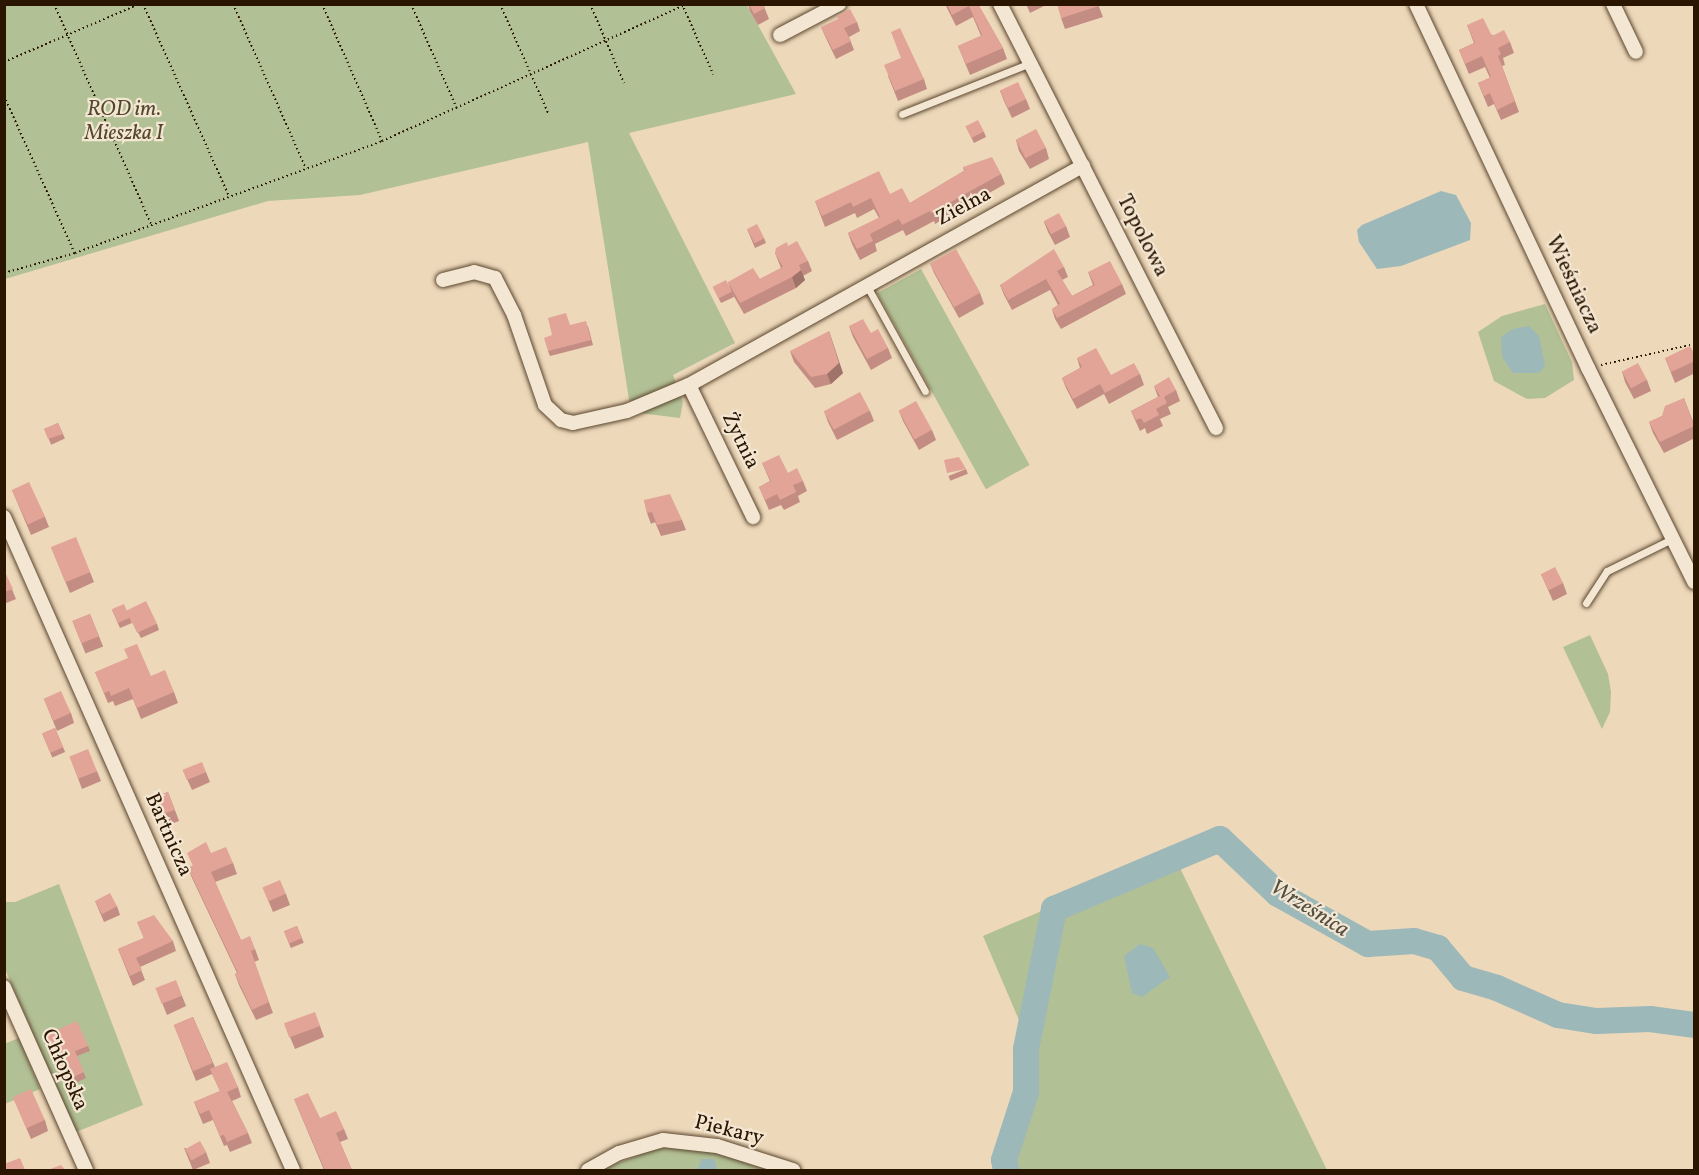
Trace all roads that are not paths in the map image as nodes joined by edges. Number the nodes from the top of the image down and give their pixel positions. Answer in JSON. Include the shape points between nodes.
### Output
{"nodes":[{"id":1,"x":839,"y":4,"type":"edge"},
{"id":2,"x":1000,"y":4,"type":"edge"},
{"id":3,"x":1416,"y":4,"type":"edge"},
{"id":4,"x":1613,"y":4,"type":"edge"},
{"id":5,"x":780,"y":34,"type":"dead end"},
{"id":6,"x":1636,"y":52,"type":"dead end"},
{"id":7,"x":1030,"y":63,"type":"junction"},
{"id":8,"x":902,"y":114,"type":"dead end"},
{"id":9,"x":1083,"y":166,"type":"junction"},
{"id":10,"x":443,"y":280,"type":"dead end"},
{"id":11,"x":866,"y":284,"type":"junction"},
{"id":12,"x":689,"y":384,"type":"junction"},
{"id":13,"x":925,"y":391,"type":"dead end"},
{"id":14,"x":1216,"y":428,"type":"dead end"},
{"id":15,"x":4,"y":517,"type":"edge"},
{"id":16,"x":753,"y":517,"type":"dead end"},
{"id":17,"x":1672,"y":539,"type":"junction"},
{"id":18,"x":1695,"y":582,"type":"edge"},
{"id":19,"x":1586,"y":603,"type":"dead end"},
{"id":20,"x":4,"y":987,"type":"edge"},
{"id":21,"x":86,"y":1170,"type":"edge"},
{"id":22,"x":293,"y":1170,"type":"edge"},
{"id":23,"x":588,"y":1170,"type":"edge"},
{"id":24,"x":793,"y":1170,"type":"edge"}],
"edges":[{"from":1,"to":5,"type":"street"},
{"from":2,"to":7,"type":"street","name":"Topolowa"},
{"from":3,"to":17,"type":"street","name":"Wieśniacza"},
{"from":4,"to":6,"type":"street"},
{"from":7,"to":8,"type":"lane"},
{"from":7,"to":9,"type":"street","name":"Topolowa"},
{"from":9,"to":11,"type":"street","name":"Zielna"},
{"from":9,"to":14,"type":"street","name":"Topolowa"},
{"from":10,"to":12,"type":"street","name":"Zielna","via":[[474,272],[486,272],[495,278],[514,315],[545,405],[561,420],[573,423],[627,411]]},
{"from":11,"to":12,"type":"street","name":"Zielna"},
{"from":11,"to":13,"type":"lane"},
{"from":12,"to":16,"type":"street","name":"Żytnia"},
{"from":15,"to":22,"type":"street","name":"Bartnicza"},
{"from":17,"to":18,"type":"street","name":"Wieśniacza"},
{"from":17,"to":19,"type":"lane","via":[[1607,571]]},
{"from":20,"to":21,"type":"street","name":"Chłopska"},
{"from":23,"to":24,"type":"street","name":"Piekary","via":[[619,1154],[663,1140],[717,1146]]}]}
